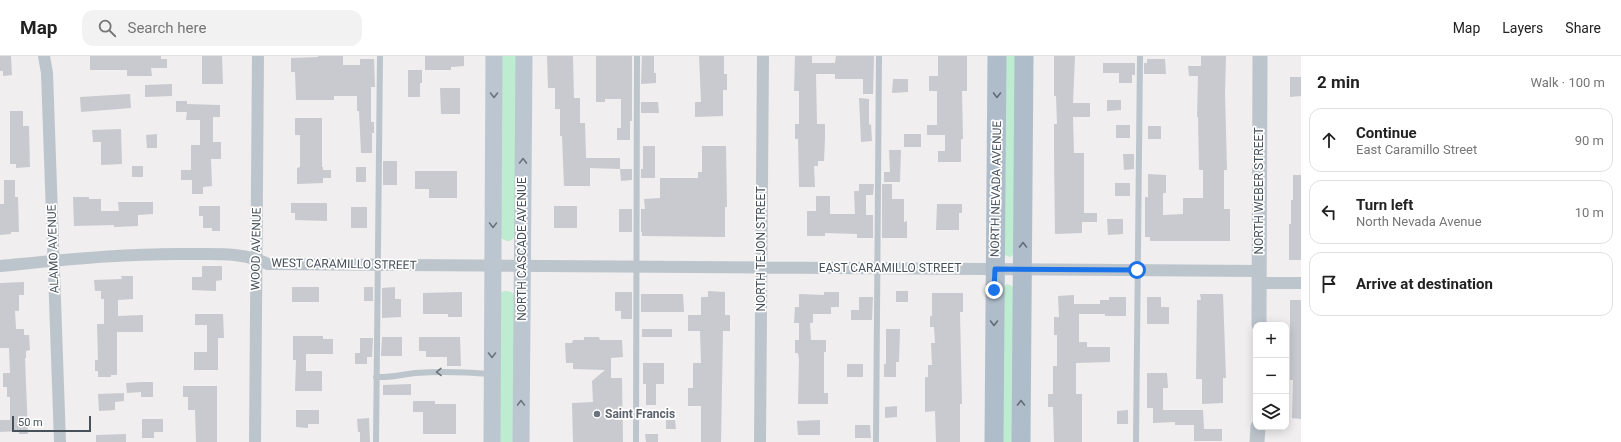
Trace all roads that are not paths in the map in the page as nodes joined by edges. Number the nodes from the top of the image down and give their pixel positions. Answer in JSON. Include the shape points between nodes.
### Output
{"nodes":[{"id":1,"x":44,"y":56,"type":"edge"},
{"id":2,"x":258,"y":56,"type":"edge"},
{"id":3,"x":380,"y":56,"type":"edge"},
{"id":4,"x":494,"y":56,"type":"edge"},
{"id":5,"x":524,"y":56,"type":"edge"},
{"id":6,"x":638,"y":56,"type":"edge"},
{"id":7,"x":763,"y":56,"type":"edge"},
{"id":8,"x":879,"y":56,"type":"edge"},
{"id":9,"x":997,"y":56,"type":"edge"},
{"id":10,"x":1024,"y":56,"type":"edge"},
{"id":11,"x":1140,"y":56,"type":"edge"},
{"id":12,"x":1260,"y":56,"type":"edge"},
{"id":13,"x":255,"y":258,"type":"junction"},
{"id":14,"x":54,"y":261,"type":"junction"},
{"id":15,"x":377,"y":264,"type":"junction"},
{"id":16,"x":0,"y":266,"type":"edge"},
{"id":17,"x":493,"y":266,"type":"junction"},
{"id":18,"x":522,"y":266,"type":"junction"},
{"id":19,"x":638,"y":266,"type":"junction"},
{"id":20,"x":761,"y":267,"type":"junction"},
{"id":21,"x":877,"y":268,"type":"junction"},
{"id":22,"x":995,"y":269,"type":"junction"},
{"id":23,"x":1022,"y":269,"type":"junction"},
{"id":24,"x":1137,"y":270,"type":"junction"},
{"id":25,"x":1259,"y":277,"type":"junction"},
{"id":26,"x":1301,"y":283,"type":"edge"},
{"id":27,"x":1258,"y":322,"type":"edge"},
{"id":28,"x":492,"y":374,"type":"junction"},
{"id":29,"x":376,"y":377,"type":"junction"},
{"id":30,"x":1258,"y":430,"type":"edge"},
{"id":31,"x":60,"y":442,"type":"edge"},
{"id":32,"x":255,"y":442,"type":"edge"},
{"id":33,"x":376,"y":442,"type":"edge"},
{"id":34,"x":492,"y":442,"type":"edge"},
{"id":35,"x":521,"y":442,"type":"edge"},
{"id":36,"x":636,"y":442,"type":"edge"},
{"id":37,"x":760,"y":442,"type":"edge"},
{"id":38,"x":876,"y":442,"type":"edge"},
{"id":39,"x":994,"y":442,"type":"edge"},
{"id":40,"x":1021,"y":442,"type":"edge"},
{"id":41,"x":1136,"y":442,"type":"edge"},
{"id":42,"x":1257,"y":442,"type":"edge"}],
"edges":[{"from":1,"to":14,"type":"street","name":"ALAMO AVENUE","via":[[47,73]]},
{"from":2,"to":13,"type":"street","name":"WOOD AVENUE"},
{"from":3,"to":15,"type":"lane"},
{"from":4,"to":17,"type":"main road","one_way":true},
{"from":18,"to":5,"type":"main road","name":"NORTH CASCADE AVENUE","one_way":true},
{"from":6,"to":19,"type":"lane"},
{"from":7,"to":20,"type":"street","name":"NORTH TEJON STREET"},
{"from":8,"to":21,"type":"lane"},
{"from":9,"to":22,"type":"main road","name":"NORTH NEVADA AVENUE","one_way":true},
{"from":23,"to":10,"type":"main road","one_way":true},
{"from":11,"to":24,"type":"lane"},
{"from":12,"to":25,"type":"street","name":"NORTH WEBER STREET"},
{"from":13,"to":14,"type":"street","name":"WEST CARAMILLO STREET","via":[[237,254],[154,253]]},
{"from":13,"to":15,"type":"street","name":"WEST CARAMILLO STREET","via":[[268,264]]},
{"from":13,"to":32,"type":"street","name":"WOOD AVENUE"},
{"from":14,"to":16,"type":"street","name":"WEST CARAMILLO STREET"},
{"from":14,"to":31,"type":"street","name":"ALAMO AVENUE"},
{"from":15,"to":17,"type":"street","name":"WEST CARAMILLO STREET"},
{"from":15,"to":29,"type":"lane"},
{"from":17,"to":18,"type":"street","name":"WEST CARAMILLO STREET"},
{"from":17,"to":28,"type":"main road","one_way":true},
{"from":18,"to":19,"type":"street","name":"EAST CARAMILLO STREET"},
{"from":35,"to":18,"type":"main road","name":"NORTH CASCADE AVENUE","one_way":true},
{"from":19,"to":20,"type":"street","name":"EAST CARAMILLO STREET"},
{"from":19,"to":36,"type":"lane"},
{"from":20,"to":21,"type":"street","name":"EAST CARAMILLO STREET"},
{"from":20,"to":37,"type":"street","name":"NORTH TEJON STREET"},
{"from":21,"to":22,"type":"street","name":"EAST CARAMILLO STREET"},
{"from":21,"to":38,"type":"lane"},
{"from":22,"to":23,"type":"street","name":"EAST CARAMILLO STREET"},
{"from":22,"to":39,"type":"main road","name":"NORTH NEVADA AVENUE","one_way":true},
{"from":23,"to":24,"type":"street","name":"EAST CARAMILLO STREET"},
{"from":40,"to":23,"type":"main road","one_way":true},
{"from":24,"to":25,"type":"street","name":"EAST CARAMILLO STREET"},
{"from":24,"to":41,"type":"lane"},
{"from":25,"to":26,"type":"street","name":"EAST CARAMILLO STREET"},
{"from":25,"to":27,"type":"street","name":"NORTH WEBER STREET"},
{"from":28,"to":29,"type":"lane","one_way":true,"via":[[425,372],[386,378]]},
{"from":28,"to":34,"type":"main road"},
{"from":29,"to":33,"type":"lane"},
{"from":30,"to":42,"type":"street"}]}
